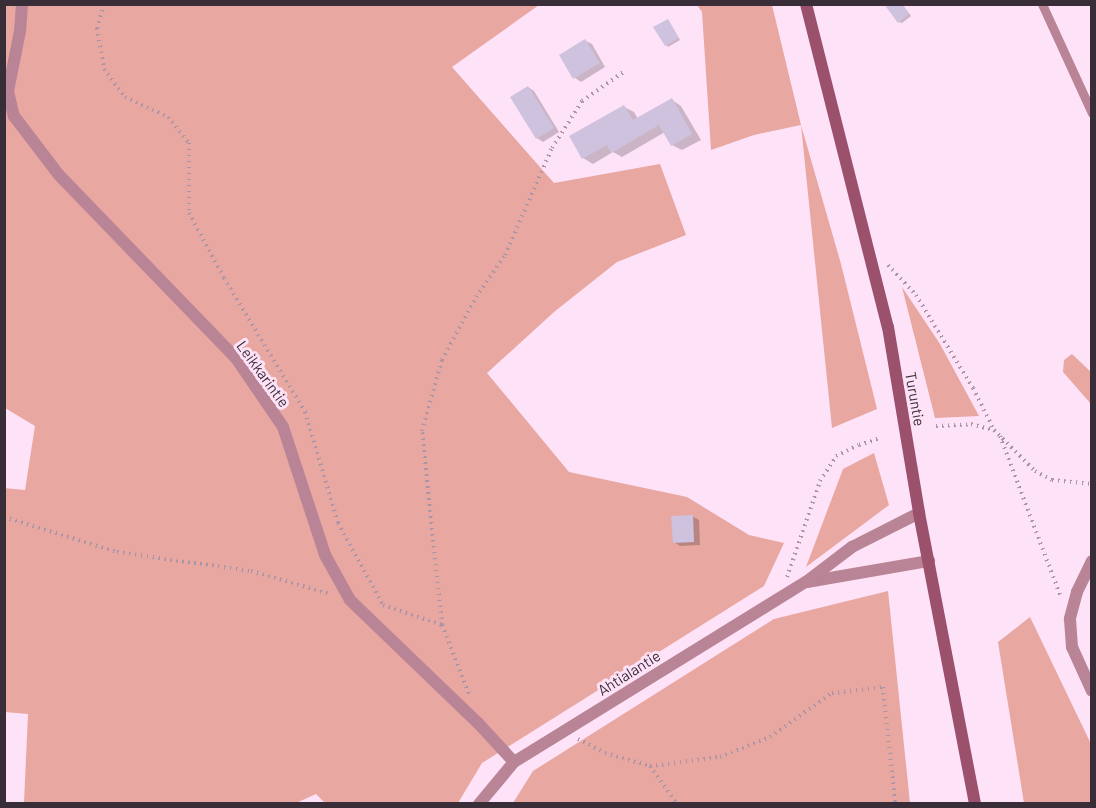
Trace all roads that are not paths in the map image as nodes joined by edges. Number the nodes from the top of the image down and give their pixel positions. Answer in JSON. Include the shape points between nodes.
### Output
{"nodes":[{"id":1,"x":22,"y":4,"type":"edge"},
{"id":2,"x":806,"y":4,"type":"edge"},
{"id":3,"x":1042,"y":4,"type":"edge"},
{"id":4,"x":1092,"y":113,"type":"edge"},
{"id":5,"x":919,"y":513,"type":"junction"},
{"id":6,"x":929,"y":561,"type":"junction"},
{"id":7,"x":1092,"y":561,"type":"edge"},
{"id":8,"x":806,"y":582,"type":"junction"},
{"id":9,"x":1092,"y":691,"type":"edge"},
{"id":10,"x":514,"y":762,"type":"junction"},
{"id":11,"x":479,"y":804,"type":"edge"},
{"id":12,"x":975,"y":804,"type":"edge"}],
"edges":[{"from":1,"to":10,"type":"street","name":"Leikkarintie","via":[[9,91],[14,116],[59,175],[236,358],[283,427],[325,555],[350,600]]},
{"from":2,"to":5,"type":"main road","name":"Turuntie","via":[[888,327]]},
{"from":3,"to":4,"type":"lane"},
{"from":5,"to":6,"type":"main road","name":"Turuntie"},
{"from":5,"to":8,"type":"street","name":"Ahtialantie","via":[[852,547]]},
{"from":6,"to":8,"type":"street","name":"Ahtialantie"},
{"from":6,"to":12,"type":"main road","name":"Turuntie"},
{"from":7,"to":9,"type":"street","via":[[1077,592],[1070,619],[1072,647]]},
{"from":8,"to":10,"type":"street","name":"Ahtialantie"},
{"from":10,"to":11,"type":"street","name":"Ahtialantie"}]}
